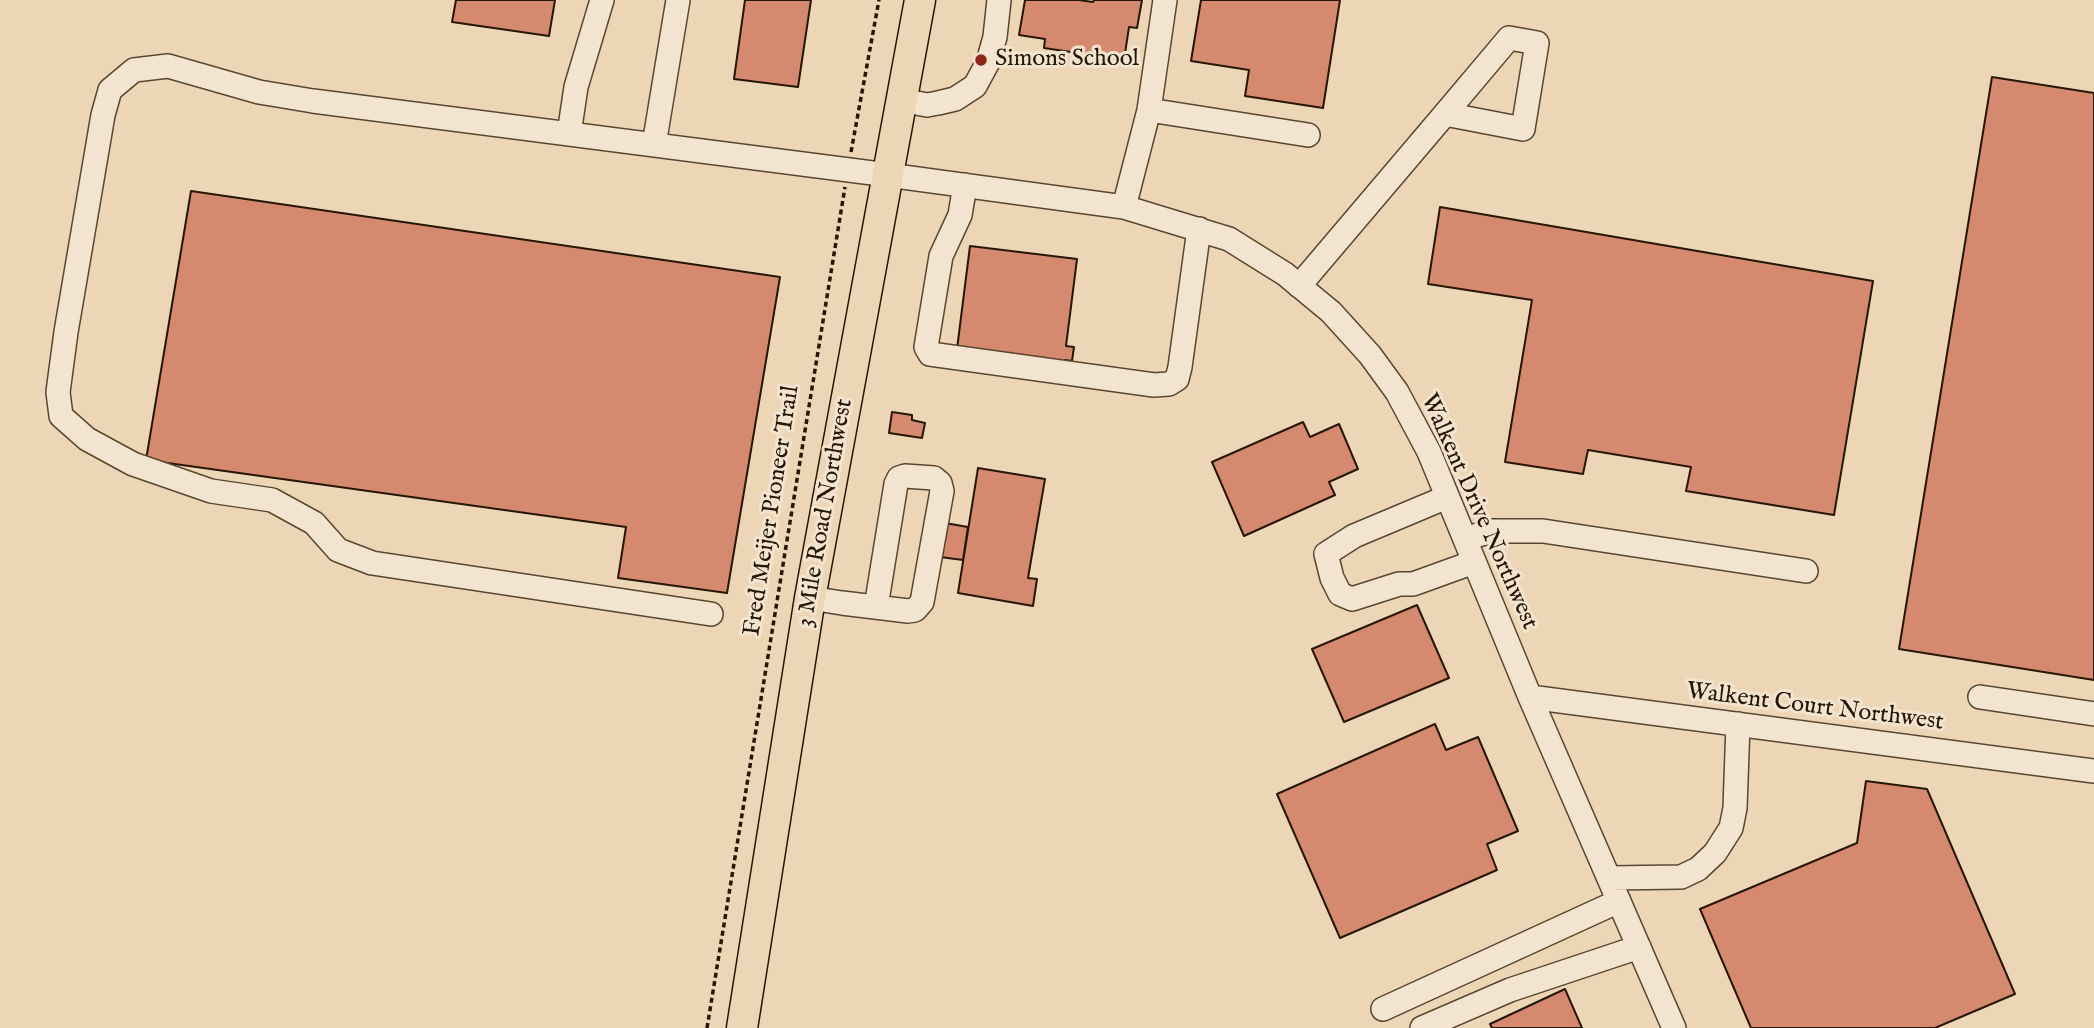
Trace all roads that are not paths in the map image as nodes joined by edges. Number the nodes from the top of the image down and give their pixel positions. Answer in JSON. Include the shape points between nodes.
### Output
{"nodes":[{"id":1,"x":601,"y":0,"type":"edge"},
{"id":2,"x":678,"y":0,"type":"edge"},
{"id":3,"x":920,"y":0,"type":"edge"},
{"id":4,"x":999,"y":0,"type":"edge"},
{"id":5,"x":1166,"y":0,"type":"edge"},
{"id":6,"x":901,"y":100,"type":"junction"},
{"id":7,"x":1149,"y":110,"type":"junction"},
{"id":8,"x":1445,"y":114,"type":"junction"},
{"id":9,"x":569,"y":134,"type":"junction"},
{"id":10,"x":1308,"y":135,"type":"dead end"},
{"id":11,"x":654,"y":145,"type":"junction"},
{"id":12,"x":888,"y":175,"type":"junction"},
{"id":13,"x":965,"y":185,"type":"junction"},
{"id":14,"x":1124,"y":207,"type":"junction"},
{"id":15,"x":1199,"y":229,"type":"junction"},
{"id":16,"x":1300,"y":286,"type":"junction"},
{"id":17,"x":1447,"y":497,"type":"junction"},
{"id":18,"x":1465,"y":539,"type":"junction"},
{"id":19,"x":1474,"y":562,"type":"junction"},
{"id":20,"x":1806,"y":571,"type":"dead end"},
{"id":21,"x":810,"y":598,"type":"junction"},
{"id":22,"x":876,"y":607,"type":"junction"},
{"id":23,"x":711,"y":614,"type":"dead end"},
{"id":24,"x":1530,"y":697,"type":"junction"},
{"id":25,"x":1980,"y":697,"type":"dead end"},
{"id":26,"x":2094,"y":714,"type":"edge"},
{"id":27,"x":1738,"y":724,"type":"junction"},
{"id":28,"x":2094,"y":771,"type":"edge"},
{"id":29,"x":1609,"y":878,"type":"junction"},
{"id":30,"x":1619,"y":901,"type":"junction"},
{"id":31,"x":1639,"y":947,"type":"junction"},
{"id":32,"x":1383,"y":1009,"type":"dead end"},
{"id":33,"x":742,"y":1028,"type":"edge"},
{"id":34,"x":1422,"y":1028,"type":"edge"},
{"id":35,"x":1674,"y":1028,"type":"edge"}],
"edges":[{"from":1,"to":9,"type":"street","via":[[576,87]]},
{"from":2,"to":11,"type":"street"},
{"from":3,"to":6,"type":"main road","name":"3 Mile Road Northwest"},
{"from":4,"to":6,"type":"street","via":[[995,37],[975,86],[939,103]]},
{"from":5,"to":7,"type":"street"},
{"from":6,"to":12,"type":"main road","name":"3 Mile Road Northwest"},
{"from":7,"to":10,"type":"street"},
{"from":7,"to":14,"type":"street"},
{"from":8,"to":8,"type":"street","via":[[1509,38],[1537,43],[1523,129]]},
{"from":8,"to":16,"type":"street"},
{"from":9,"to":11,"type":"street","name":"Walkent Drive Northwest"},
{"from":9,"to":23,"type":"street","name":"Walkent Drive Northwest","via":[[258,92],[168,66],[134,69],[110,90],[103,115],[66,332],[58,392],[61,416],[87,439],[133,464],[211,491],[272,500],[314,523],[338,550],[372,562]]},
{"from":11,"to":12,"type":"street","name":"Walkent Drive Northwest"},
{"from":12,"to":13,"type":"street","name":"Walkent Drive Northwest"},
{"from":12,"to":21,"type":"main road","name":"3 Mile Road Northwest"},
{"from":13,"to":14,"type":"street","name":"Walkent Drive Northwest"},
{"from":13,"to":15,"type":"street","via":[[960,215],[941,256],[926,347],[930,354],[1169,384],[1177,379],[1180,367]]},
{"from":14,"to":15,"type":"street","name":"Walkent Drive Northwest"},
{"from":15,"to":16,"type":"street","name":"Walkent Drive Northwest","via":[[1229,239]]},
{"from":16,"to":17,"type":"street","name":"Walkent Drive Northwest","via":[[1331,312],[1397,392]]},
{"from":17,"to":18,"type":"street","name":"Walkent Drive Northwest"},
{"from":17,"to":19,"type":"street","via":[[1354,536],[1326,554],[1332,578],[1340,594],[1352,599]]},
{"from":18,"to":19,"type":"street","name":"Walkent Drive Northwest"},
{"from":18,"to":20,"type":"street","via":[[1491,531],[1543,531]]},
{"from":19,"to":24,"type":"street","name":"Walkent Drive Northwest"},
{"from":21,"to":22,"type":"street"},
{"from":21,"to":33,"type":"main road","name":"3 Mile Road Northwest"},
{"from":22,"to":22,"type":"street","via":[[908,611],[922,602],[942,491],[934,478],[905,476],[896,484]]},
{"from":24,"to":27,"type":"street","name":"Walkent Court Northwest"},
{"from":24,"to":29,"type":"street","name":"Walkent Drive Northwest"},
{"from":25,"to":26,"type":"street"},
{"from":27,"to":28,"type":"street","name":"Walkent Court Northwest"},
{"from":27,"to":29,"type":"street","via":[[1735,808],[1731,828],[1716,853],[1681,877]]},
{"from":29,"to":30,"type":"street","name":"Walkent Drive Northwest"},
{"from":30,"to":31,"type":"street","name":"Walkent Drive Northwest"},
{"from":30,"to":32,"type":"street"},
{"from":31,"to":34,"type":"street","via":[[1510,990]]},
{"from":31,"to":35,"type":"street","name":"Walkent Drive Northwest"}]}
